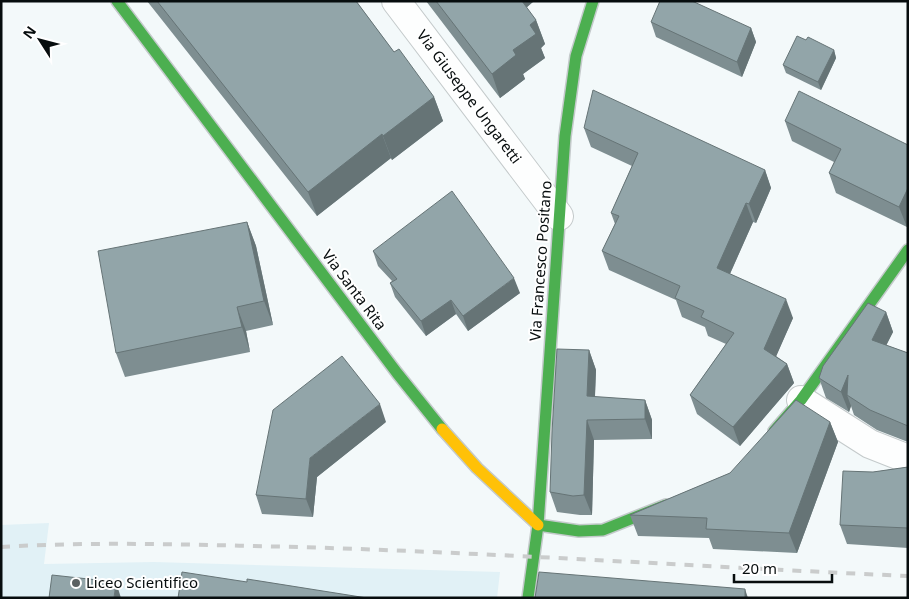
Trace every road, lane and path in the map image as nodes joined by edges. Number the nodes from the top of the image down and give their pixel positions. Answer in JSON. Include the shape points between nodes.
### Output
{"nodes":[{"id":1,"x":117,"y":1,"type":"edge"},
{"id":2,"x":396,"y":1,"type":"edge"},
{"id":3,"x":594,"y":1,"type":"edge"},
{"id":4,"x":559,"y":216,"type":"junction"},
{"id":5,"x":908,"y":250,"type":"edge"},
{"id":6,"x":801,"y":400,"type":"junction"},
{"id":7,"x":765,"y":441,"type":"edge"},
{"id":8,"x":908,"y":458,"type":"edge"},
{"id":9,"x":681,"y":500,"type":"edge"},
{"id":10,"x":538,"y":525,"type":"junction"},
{"id":11,"x":528,"y":598,"type":"edge"}],
"edges":[{"from":1,"to":10,"type":"street","name":"Via Santa Rita","via":[[420,404],[485,478]]},
{"from":2,"to":4,"type":"street","name":"Via Giuseppe Ungaretti"},
{"from":3,"to":4,"type":"street","name":"Via Francesco Positano","via":[[576,56]]},
{"from":4,"to":10,"type":"street","name":"Via Francesco Positano"},
{"from":5,"to":6,"type":"street"},
{"from":6,"to":7,"type":"street"},
{"from":6,"to":8,"type":"street","via":[[870,444]]},
{"from":9,"to":10,"type":"street","via":[[603,530],[579,531]]},
{"from":10,"to":11,"type":"street"}]}
